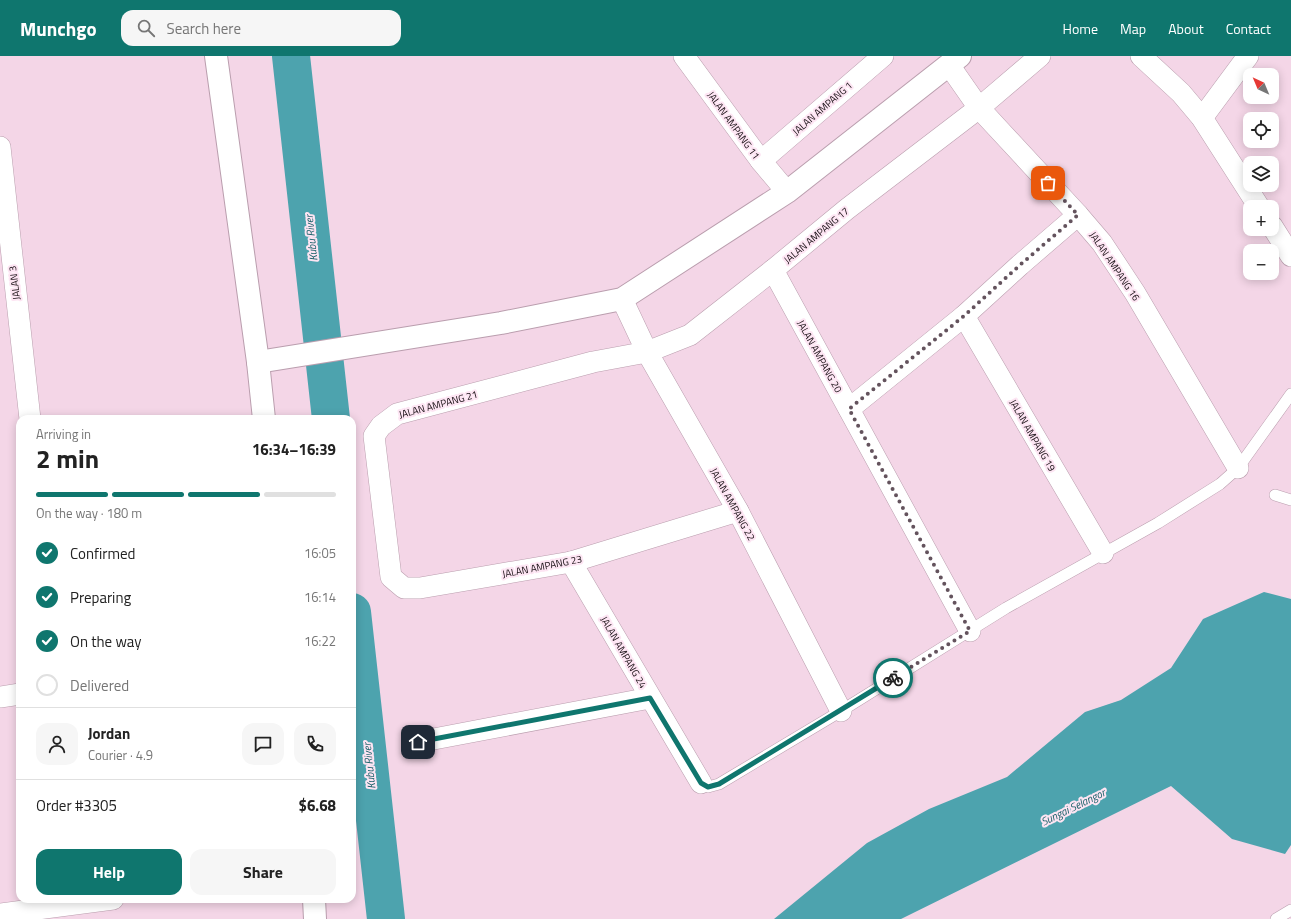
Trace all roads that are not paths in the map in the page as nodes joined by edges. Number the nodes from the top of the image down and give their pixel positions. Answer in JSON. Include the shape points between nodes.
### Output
{"nodes":[{"id":1,"x":216,"y":56,"type":"edge"},
{"id":2,"x":684,"y":56,"type":"edge"},
{"id":3,"x":1040,"y":56,"type":"edge"},
{"id":4,"x":1141,"y":56,"type":"edge"},
{"id":5,"x":1248,"y":56,"type":"edge"},
{"id":6,"x":875,"y":58,"type":"edge"},
{"id":7,"x":955,"y":60,"type":"edge"},
{"id":8,"x":979,"y":108,"type":"junction"},
{"id":9,"x":1202,"y":118,"type":"junction"},
{"id":10,"x":0,"y":147,"type":"edge"},
{"id":11,"x":761,"y":160,"type":"junction"},
{"id":12,"x":787,"y":192,"type":"junction"},
{"id":13,"x":1255,"y":200,"type":"edge"},
{"id":14,"x":1078,"y":215,"type":"junction"},
{"id":15,"x":1279,"y":236,"type":"edge"},
{"id":16,"x":1291,"y":254,"type":"edge"},
{"id":17,"x":773,"y":270,"type":"junction"},
{"id":18,"x":622,"y":299,"type":"junction"},
{"id":19,"x":964,"y":316,"type":"junction"},
{"id":20,"x":647,"y":352,"type":"junction"},
{"id":21,"x":258,"y":362,"type":"junction"},
{"id":22,"x":1291,"y":394,"type":"edge"},
{"id":23,"x":849,"y":409,"type":"junction"},
{"id":24,"x":30,"y":415,"type":"edge"},
{"id":25,"x":264,"y":415,"type":"edge"},
{"id":26,"x":1238,"y":468,"type":"junction"},
{"id":27,"x":1275,"y":495,"type":"dead end"},
{"id":28,"x":1291,"y":500,"type":"edge"},
{"id":29,"x":738,"y":511,"type":"junction"},
{"id":30,"x":1102,"y":554,"type":"junction"},
{"id":31,"x":571,"y":562,"type":"junction"},
{"id":32,"x":391,"y":577,"type":"joint"},
{"id":33,"x":970,"y":631,"type":"junction"},
{"id":34,"x":16,"y":695,"type":"edge"},
{"id":35,"x":0,"y":697,"type":"edge"},
{"id":36,"x":650,"y":698,"type":"junction"},
{"id":37,"x":840,"y":712,"type":"junction"},
{"id":38,"x":418,"y":742,"type":"dead end"},
{"id":39,"x":701,"y":783,"type":"joint"},
{"id":40,"x":87,"y":903,"type":"edge"},
{"id":41,"x":314,"y":903,"type":"edge"},
{"id":42,"x":1291,"y":910,"type":"edge"},
{"id":43,"x":8,"y":915,"type":"edge"},
{"id":44,"x":315,"y":919,"type":"edge"},
{"id":45,"x":1276,"y":919,"type":"edge"}],
"edges":[{"from":1,"to":21,"type":"street"},
{"from":2,"to":11,"type":"street","name":"JALAN AMPANG 11"},
{"from":3,"to":8,"type":"street","name":"JALAN AMPANG 17"},
{"from":4,"to":9,"type":"street","via":[[1181,93]]},
{"from":5,"to":9,"type":"street"},
{"from":6,"to":11,"type":"street","name":"JALAN AMPANG 1"},
{"from":7,"to":8,"type":"street","name":"JALAN AMPANG 16"},
{"from":7,"to":12,"type":"street"},
{"from":8,"to":14,"type":"street","name":"JALAN AMPANG 16"},
{"from":8,"to":17,"type":"street","name":"JALAN AMPANG 17","via":[[846,209]]},
{"from":9,"to":13,"type":"street"},
{"from":10,"to":24,"type":"street","name":"JALAN 3"},
{"from":11,"to":12,"type":"street","name":"JALAN AMPANG 11"},
{"from":12,"to":18,"type":"street"},
{"from":14,"to":19,"type":"street"},
{"from":14,"to":26,"type":"street","name":"JALAN AMPANG 16","via":[[1102,243],[1134,293]]},
{"from":15,"to":16,"type":"street"},
{"from":17,"to":20,"type":"street","name":"JALAN AMPANG 17","via":[[690,335]]},
{"from":17,"to":23,"type":"street","name":"JALAN AMPANG 20"},
{"from":18,"to":20,"type":"street","name":"JALAN AMPANG 22"},
{"from":18,"to":21,"type":"street","via":[[501,323]]},
{"from":19,"to":23,"type":"street"},
{"from":19,"to":30,"type":"street","name":"JALAN AMPANG 19"},
{"from":20,"to":29,"type":"street","name":"JALAN AMPANG 22"},
{"from":20,"to":32,"type":"street","name":"JALAN AMPANG 21","via":[[593,362],[397,414],[381,426],[374,436]]},
{"from":21,"to":25,"type":"street"},
{"from":22,"to":26,"type":"lane"},
{"from":23,"to":33,"type":"street","name":"JALAN AMPANG 20"},
{"from":26,"to":30,"type":"lane","via":[[1220,484],[1158,524]]},
{"from":27,"to":28,"type":"lane"},
{"from":29,"to":31,"type":"street","name":"JALAN AMPANG 23"},
{"from":29,"to":37,"type":"street","name":"JALAN AMPANG 22"},
{"from":30,"to":33,"type":"lane"},
{"from":31,"to":32,"type":"street","name":"JALAN AMPANG 23","via":[[420,588],[404,588]]},
{"from":31,"to":36,"type":"street","name":"JALAN AMPANG 24"},
{"from":33,"to":37,"type":"lane"},
{"from":34,"to":35,"type":"street"},
{"from":36,"to":38,"type":"street"},
{"from":36,"to":39,"type":"street","name":"JALAN AMPANG 24"},
{"from":37,"to":39,"type":"lane","via":[[719,784],[708,787]]},
{"from":40,"to":43,"type":"street"},
{"from":41,"to":44,"type":"street"},
{"from":42,"to":45,"type":"lane"}]}
